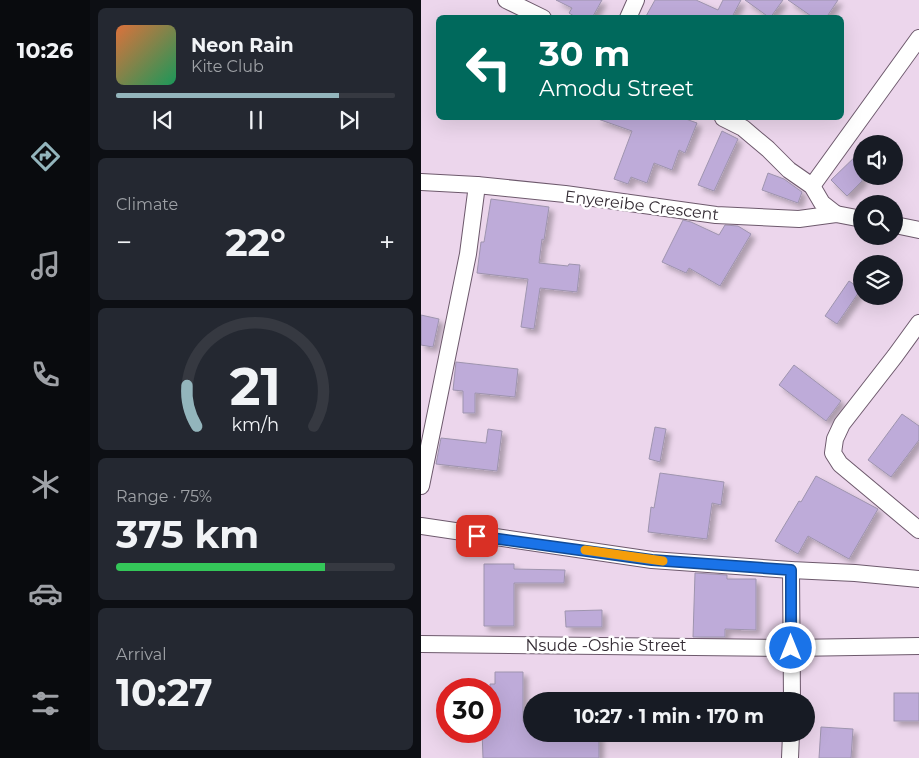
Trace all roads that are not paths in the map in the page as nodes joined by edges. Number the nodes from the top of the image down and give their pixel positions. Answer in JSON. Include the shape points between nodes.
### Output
{"nodes":[{"id":1,"x":506,"y":0,"type":"edge"},
{"id":2,"x":636,"y":0,"type":"edge"},
{"id":3,"x":537,"y":15,"type":"edge"},
{"id":4,"x":630,"y":15,"type":"edge"},
{"id":5,"x":919,"y":38,"type":"edge"},
{"id":6,"x":727,"y":120,"type":"edge"},
{"id":7,"x":421,"y":182,"type":"edge"},
{"id":8,"x":477,"y":185,"type":"junction"},
{"id":9,"x":812,"y":186,"type":"junction"},
{"id":10,"x":836,"y":214,"type":"junction"},
{"id":11,"x":853,"y":217,"type":"edge"},
{"id":12,"x":903,"y":227,"type":"edge"},
{"id":13,"x":919,"y":230,"type":"edge"},
{"id":14,"x":919,"y":323,"type":"edge"},
{"id":15,"x":421,"y":486,"type":"edge"},
{"id":16,"x":421,"y":526,"type":"edge"},
{"id":17,"x":919,"y":530,"type":"edge"},
{"id":18,"x":791,"y":570,"type":"junction"},
{"id":19,"x":919,"y":579,"type":"edge"},
{"id":20,"x":421,"y":644,"type":"edge"},
{"id":21,"x":919,"y":646,"type":"edge"},
{"id":22,"x":791,"y":648,"type":"junction"},
{"id":23,"x":792,"y":692,"type":"edge"},
{"id":24,"x":791,"y":742,"type":"edge"},
{"id":25,"x":790,"y":758,"type":"edge"}],
"edges":[{"from":1,"to":3,"type":"street"},
{"from":2,"to":4,"type":"street"},
{"from":5,"to":9,"type":"street"},
{"from":6,"to":9,"type":"street","via":[[769,148],[789,170]]},
{"from":7,"to":8,"type":"street","name":"Enyereibe Crescent"},
{"from":8,"to":10,"type":"street","name":"Enyereibe Crescent","via":[[716,215],[799,219]]},
{"from":8,"to":15,"type":"street","via":[[468,254]]},
{"from":9,"to":10,"type":"street","via":[[822,203]]},
{"from":10,"to":11,"type":"street","name":"Enyereibe Crescent"},
{"from":12,"to":13,"type":"street"},
{"from":14,"to":17,"type":"street","via":[[841,424],[833,453],[840,464]]},
{"from":16,"to":18,"type":"street","via":[[652,560]]},
{"from":18,"to":19,"type":"street"},
{"from":18,"to":22,"type":"street"},
{"from":20,"to":22,"type":"street","name":"Nsude -Oshie Street"},
{"from":21,"to":22,"type":"street","name":"Nsude -Oshie Street"},
{"from":22,"to":23,"type":"street"},
{"from":24,"to":25,"type":"street"}]}
